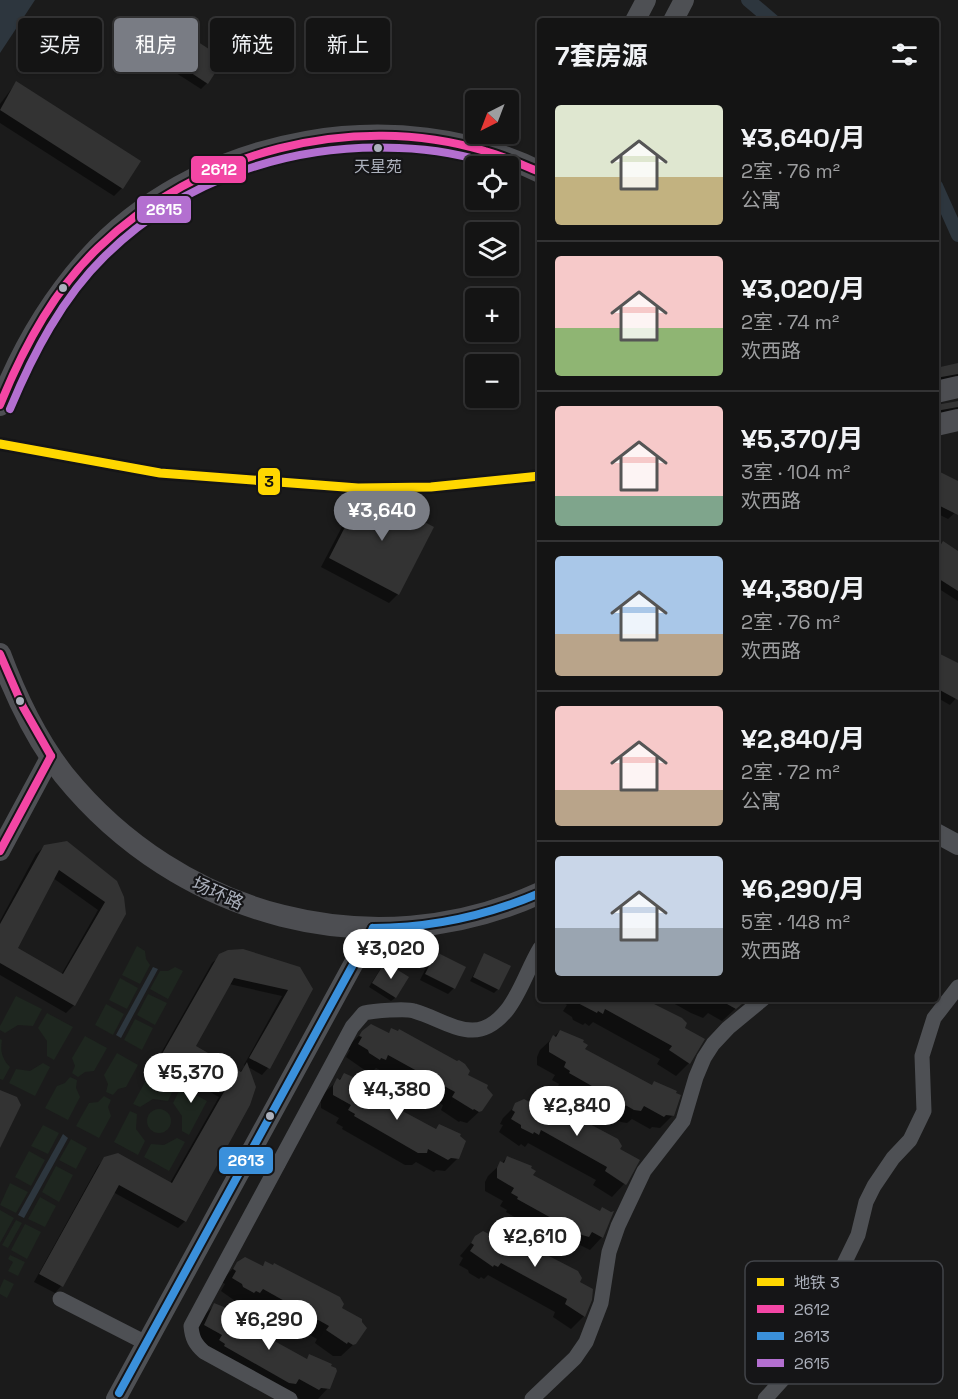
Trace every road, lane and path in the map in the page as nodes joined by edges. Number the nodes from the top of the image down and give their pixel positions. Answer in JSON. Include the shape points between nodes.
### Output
{"nodes":[{"id":1,"x":646,"y":0,"type":"edge"},
{"id":2,"x":684,"y":0,"type":"edge"},
{"id":3,"x":637,"y":18,"type":"edge"},
{"id":4,"x":675,"y":18,"type":"edge"},
{"id":5,"x":537,"y":171,"type":"edge"},
{"id":6,"x":958,"y":387,"type":"edge"},
{"id":7,"x":939,"y":391,"type":"edge"},
{"id":8,"x":0,"y":405,"type":"edge"},
{"id":9,"x":958,"y":420,"type":"edge"},
{"id":10,"x":939,"y":424,"type":"edge"},
{"id":11,"x":0,"y":654,"type":"edge"},
{"id":12,"x":51,"y":756,"type":"junction"},
{"id":13,"x":939,"y":835,"type":"edge"},
{"id":14,"x":958,"y":845,"type":"edge"},
{"id":15,"x":0,"y":851,"type":"edge"},
{"id":16,"x":537,"y":894,"type":"edge"},
{"id":17,"x":373,"y":928,"type":"junction"},
{"id":18,"x":537,"y":954,"type":"edge"},
{"id":19,"x":958,"y":987,"type":"edge"},
{"id":20,"x":759,"y":1002,"type":"edge"},
{"id":21,"x":251,"y":1151,"type":"junction"},
{"id":22,"x":278,"y":1164,"type":"junction"},
{"id":23,"x":846,"y":1261,"type":"edge"},
{"id":24,"x":60,"y":1299,"type":"dead end"},
{"id":25,"x":146,"y":1343,"type":"junction"},
{"id":26,"x":778,"y":1384,"type":"edge"},
{"id":27,"x":121,"y":1397,"type":"edge"},
{"id":28,"x":290,"y":1399,"type":"edge"},
{"id":29,"x":532,"y":1399,"type":"edge"},
{"id":30,"x":765,"y":1399,"type":"edge"}],
"edges":[{"from":1,"to":3,"type":"street"},
{"from":2,"to":4,"type":"street"},
{"from":5,"to":8,"type":"main road","via":[[458,144],[379,136],[299,143],[231,162],[159,200],[99,248],[65,285],[38,325]]},
{"from":6,"to":7,"type":"main road"},
{"from":9,"to":10,"type":"main road"},
{"from":11,"to":12,"type":"main road","name":"场环路","via":[[16,695]]},
{"from":12,"to":15,"type":"street"},
{"from":12,"to":17,"type":"main road","name":"场环路","via":[[97,812],[126,838],[186,878],[255,909],[294,920]]},
{"from":13,"to":14,"type":"street"},
{"from":16,"to":17,"type":"main road","name":"场环路","via":[[478,916],[430,925]]},
{"from":17,"to":21,"type":"street"},
{"from":18,"to":22,"type":"street","via":[[509,1008],[491,1025],[479,1029],[452,1028],[414,1010],[364,1013]]},
{"from":19,"to":23,"type":"street","via":[[934,1018],[922,1056],[924,1111],[910,1140],[874,1186]]},
{"from":20,"to":29,"type":"street","via":[[728,1028],[704,1058],[683,1121],[644,1171],[618,1226],[609,1252],[601,1303],[586,1342],[575,1358]]},
{"from":21,"to":22,"type":"street"},
{"from":21,"to":25,"type":"street"},
{"from":22,"to":28,"type":"street","via":[[191,1326],[196,1345],[204,1353]]},
{"from":24,"to":25,"type":"street"},
{"from":25,"to":27,"type":"street"},
{"from":26,"to":30,"type":"street"}]}
